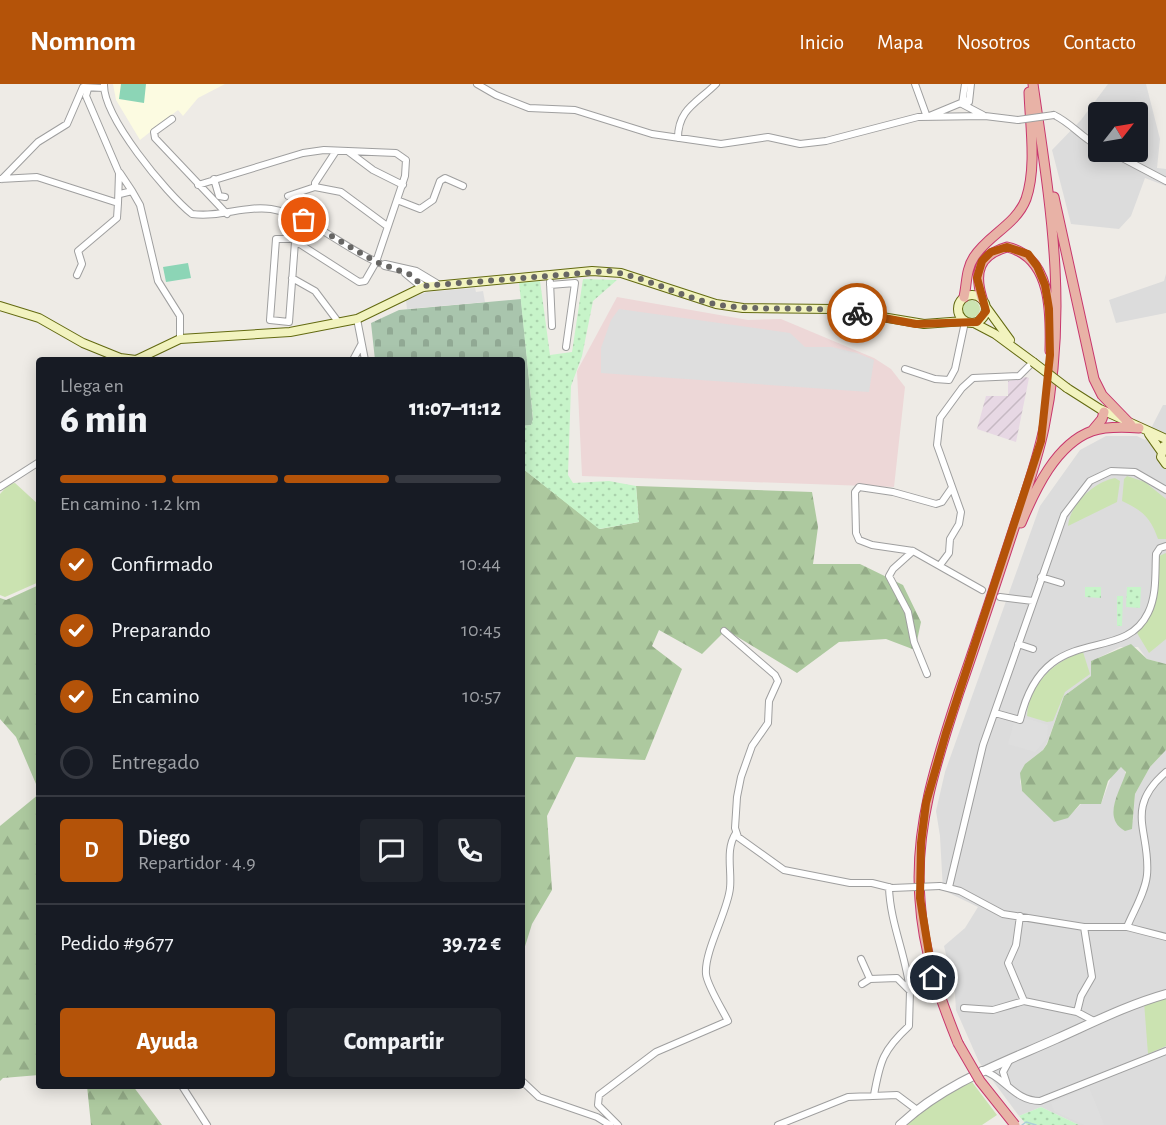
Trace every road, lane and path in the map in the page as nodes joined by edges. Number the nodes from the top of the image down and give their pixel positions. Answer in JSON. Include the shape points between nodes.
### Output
{"nodes":[{"id":1,"x":477,"y":84,"type":"edge"},
{"id":2,"x":716,"y":84,"type":"edge"},
{"id":3,"x":915,"y":84,"type":"edge"},
{"id":4,"x":965,"y":84,"type":"edge"},
{"id":5,"x":971,"y":84,"type":"edge"},
{"id":6,"x":1032,"y":84,"type":"edge"},
{"id":7,"x":104,"y":86,"type":"edge"},
{"id":8,"x":85,"y":87,"type":"edge"},
{"id":9,"x":965,"y":102,"type":"junction"},
{"id":10,"x":985,"y":116,"type":"junction"},
{"id":11,"x":927,"y":117,"type":"junction"},
{"id":12,"x":172,"y":118,"type":"dead end"},
{"id":13,"x":678,"y":138,"type":"junction"},
{"id":14,"x":1088,"y":141,"type":"edge"},
{"id":15,"x":336,"y":151,"type":"junction"},
{"id":16,"x":348,"y":151,"type":"junction"},
{"id":17,"x":1130,"y":162,"type":"edge"},
{"id":18,"x":16,"y":165,"type":"junction"},
{"id":19,"x":119,"y":173,"type":"junction"},
{"id":20,"x":23,"y":176,"type":"junction"},
{"id":21,"x":1,"y":179,"type":"edge"},
{"id":22,"x":214,"y":179,"type":"junction"},
{"id":23,"x":1166,"y":181,"type":"edge"},
{"id":24,"x":198,"y":185,"type":"junction"},
{"id":25,"x":403,"y":185,"type":"junction"},
{"id":26,"x":463,"y":186,"type":"dead end"},
{"id":27,"x":315,"y":187,"type":"junction"},
{"id":28,"x":132,"y":191,"type":"junction"},
{"id":29,"x":120,"y":194,"type":"junction"},
{"id":30,"x":288,"y":196,"type":"dead end"},
{"id":31,"x":225,"y":197,"type":"dead end"},
{"id":32,"x":397,"y":200,"type":"junction"},
{"id":33,"x":118,"y":203,"type":"junction"},
{"id":34,"x":227,"y":214,"type":"junction"},
{"id":35,"x":387,"y":226,"type":"junction"},
{"id":36,"x":295,"y":242,"type":"junction"},
{"id":37,"x":381,"y":264,"type":"junction"},
{"id":38,"x":77,"y":274,"type":"dead end"},
{"id":39,"x":549,"y":275,"type":"junction"},
{"id":40,"x":292,"y":278,"type":"junction"},
{"id":41,"x":436,"y":284,"type":"junction"},
{"id":42,"x":550,"y":285,"type":"junction"},
{"id":43,"x":423,"y":286,"type":"junction"},
{"id":44,"x":964,"y":297,"type":"junction"},
{"id":45,"x":984,"y":303,"type":"junction"},
{"id":46,"x":0,"y":306,"type":"edge"},
{"id":47,"x":958,"y":306,"type":"junction"},
{"id":48,"x":357,"y":319,"type":"junction"},
{"id":49,"x":968,"y":322,"type":"junction"},
{"id":50,"x":339,"y":323,"type":"junction"},
{"id":51,"x":932,"y":325,"type":"junction"},
{"id":52,"x":552,"y":326,"type":"dead end"},
{"id":53,"x":289,"y":327,"type":"junction"},
{"id":54,"x":180,"y":339,"type":"junction"},
{"id":55,"x":361,"y":344,"type":"junction"},
{"id":56,"x":566,"y":347,"type":"dead end"},
{"id":57,"x":1016,"y":347,"type":"junction"},
{"id":58,"x":118,"y":357,"type":"edge"},
{"id":59,"x":142,"y":357,"type":"edge"},
{"id":60,"x":354,"y":357,"type":"edge"},
{"id":61,"x":363,"y":357,"type":"edge"},
{"id":62,"x":1033,"y":362,"type":"junction"},
{"id":63,"x":905,"y":369,"type":"dead end"},
{"id":64,"x":1104,"y":411,"type":"junction"},
{"id":65,"x":1138,"y":428,"type":"junction"},
{"id":66,"x":1092,"y":431,"type":"junction"},
{"id":67,"x":1166,"y":439,"type":"edge"},
{"id":68,"x":1041,"y":441,"type":"junction"},
{"id":69,"x":1164,"y":447,"type":"edge"},
{"id":70,"x":36,"y":464,"type":"edge"},
{"id":71,"x":1166,"y":465,"type":"edge"},
{"id":72,"x":0,"y":487,"type":"edge"},
{"id":73,"x":951,"y":489,"type":"junction"},
{"id":74,"x":1166,"y":490,"type":"edge"},
{"id":75,"x":1166,"y":546,"type":"edge"},
{"id":76,"x":913,"y":551,"type":"junction"},
{"id":77,"x":940,"y":565,"type":"junction"},
{"id":78,"x":999,"y":575,"type":"junction"},
{"id":79,"x":1041,"y":577,"type":"junction"},
{"id":80,"x":1061,"y":583,"type":"dead end"},
{"id":81,"x":982,"y":590,"type":"dead end"},
{"id":82,"x":1000,"y":597,"type":"dead end"},
{"id":83,"x":1033,"y":601,"type":"junction"},
{"id":84,"x":724,"y":631,"type":"dead end"},
{"id":85,"x":1018,"y":644,"type":"junction"},
{"id":86,"x":1033,"y":649,"type":"dead end"},
{"id":87,"x":927,"y":674,"type":"dead end"},
{"id":88,"x":995,"y":712,"type":"junction"},
{"id":89,"x":1166,"y":772,"type":"edge"},
{"id":90,"x":736,"y":833,"type":"junction"},
{"id":91,"x":891,"y":887,"type":"junction"},
{"id":92,"x":949,"y":887,"type":"junction"},
{"id":93,"x":1020,"y":916,"type":"junction"},
{"id":94,"x":1084,"y":927,"type":"junction"},
{"id":95,"x":1127,"y":927,"type":"junction"},
{"id":96,"x":1166,"y":937,"type":"edge"},
{"id":97,"x":861,"y":959,"type":"dead end"},
{"id":98,"x":870,"y":979,"type":"junction"},
{"id":99,"x":862,"y":984,"type":"dead end"},
{"id":100,"x":910,"y":991,"type":"junction"},
{"id":101,"x":1166,"y":994,"type":"edge"},
{"id":102,"x":1024,"y":1001,"type":"junction"},
{"id":103,"x":964,"y":1008,"type":"dead end"},
{"id":104,"x":1077,"y":1012,"type":"junction"},
{"id":105,"x":1094,"y":1021,"type":"junction"},
{"id":106,"x":1028,"y":1051,"type":"junction"},
{"id":107,"x":1166,"y":1051,"type":"edge"},
{"id":108,"x":981,"y":1070,"type":"junction"},
{"id":109,"x":525,"y":1084,"type":"edge"},
{"id":110,"x":1008,"y":1085,"type":"junction"},
{"id":111,"x":184,"y":1089,"type":"edge"},
{"id":112,"x":874,"y":1095,"type":"junction"},
{"id":113,"x":917,"y":1110,"type":"junction"},
{"id":114,"x":207,"y":1125,"type":"edge"},
{"id":115,"x":610,"y":1125,"type":"edge"},
{"id":116,"x":618,"y":1125,"type":"edge"},
{"id":117,"x":778,"y":1125,"type":"edge"},
{"id":118,"x":900,"y":1125,"type":"edge"},
{"id":119,"x":1014,"y":1125,"type":"edge"}],
"edges":[{"from":1,"to":13,"type":"street","via":[[529,108],[575,110]]},
{"from":2,"to":13,"type":"street","via":[[684,111]]},
{"from":3,"to":11,"type":"street"},
{"from":4,"to":9,"type":"street"},
{"from":5,"to":9,"type":"street"},
{"from":6,"to":44,"type":"highway","via":[[1030,180],[1026,199],[1008,225],[975,255],[968,269]]},
{"from":6,"to":65,"type":"highway","via":[[1094,379],[1102,395]]},
{"from":6,"to":68,"type":"highway","via":[[1057,279],[1057,336]]},
{"from":7,"to":8,"type":"street"},
{"from":7,"to":34,"type":"street","via":[[108,106],[117,122],[178,202],[192,214]]},
{"from":8,"to":18,"type":"street","via":[[67,124],[38,142]]},
{"from":8,"to":19,"type":"street"},
{"from":9,"to":10,"type":"street"},
{"from":9,"to":11,"type":"street"},
{"from":10,"to":11,"type":"street"},
{"from":10,"to":14,"type":"street","bridge":true,"via":[[1018,120],[1054,115],[1067,121]]},
{"from":11,"to":13,"type":"street","via":[[800,144],[768,137],[721,144]]},
{"from":12,"to":24,"type":"street","via":[[154,132],[156,138]]},
{"from":15,"to":16,"type":"street"},
{"from":15,"to":22,"type":"street","via":[[303,153]]},
{"from":15,"to":27,"type":"street"},
{"from":16,"to":25,"type":"street","via":[[373,170]]},
{"from":16,"to":25,"type":"street","via":[[401,155],[406,160]]},
{"from":17,"to":23,"type":"street"},
{"from":18,"to":20,"type":"street","via":[[16,172]]},
{"from":18,"to":21,"type":"street"},
{"from":19,"to":28,"type":"street"},
{"from":19,"to":29,"type":"street"},
{"from":20,"to":21,"type":"street"},
{"from":20,"to":33,"type":"street"},
{"from":22,"to":24,"type":"street"},
{"from":22,"to":31,"type":"street","via":[[219,196]]},
{"from":24,"to":34,"type":"street"},
{"from":25,"to":32,"type":"street"},
{"from":26,"to":32,"type":"street","via":[[445,178],[433,200],[420,209]]},
{"from":27,"to":30,"type":"street"},
{"from":27,"to":35,"type":"street","via":[[341,192]]},
{"from":28,"to":29,"type":"street"},
{"from":28,"to":54,"type":"street","via":[[140,205],[158,281],[180,316]]},
{"from":29,"to":33,"type":"street"},
{"from":32,"to":35,"type":"street"},
{"from":33,"to":38,"type":"street","via":[[117,218],[78,251],[82,264]]},
{"from":34,"to":37,"type":"street","via":[[268,209],[292,215]]},
{"from":35,"to":37,"type":"street"},
{"from":36,"to":37,"type":"street","via":[[359,282],[365,281]]},
{"from":36,"to":40,"type":"street"},
{"from":36,"to":53,"type":"street","via":[[278,237],[270,320]]},
{"from":37,"to":41,"type":"street","via":[[416,272]]},
{"from":37,"to":43,"type":"street","via":[[409,274]]},
{"from":39,"to":41,"type":"main road"},
{"from":39,"to":42,"type":"street"},
{"from":39,"to":51,"type":"main road","via":[[621,273],[717,304],[834,309]]},
{"from":40,"to":50,"type":"street","via":[[315,291]]},
{"from":40,"to":53,"type":"street"},
{"from":41,"to":43,"type":"main road"},
{"from":42,"to":52,"type":"street"},
{"from":42,"to":56,"type":"street","via":[[575,283]]},
{"from":43,"to":48,"type":"main road"},
{"from":44,"to":45,"type":"main road","via":[[971,294]]},
{"from":44,"to":47,"type":"main road"},
{"from":45,"to":49,"type":"main road","via":[[983,318]]},
{"from":45,"to":57,"type":"main road"},
{"from":45,"to":68,"type":"highway","via":[[977,272],[982,261],[991,252],[1007,247],[1028,254],[1045,285],[1050,336]]},
{"from":46,"to":58,"type":"main road","via":[[39,318]]},
{"from":47,"to":49,"type":"main road","via":[[958,315]]},
{"from":47,"to":51,"type":"main road","via":[[947,319]]},
{"from":48,"to":50,"type":"main road"},
{"from":48,"to":55,"type":"street"},
{"from":49,"to":51,"type":"main road"},
{"from":49,"to":57,"type":"main road"},
{"from":49,"to":63,"type":"street","via":[[950,380]]},
{"from":50,"to":53,"type":"main road"},
{"from":53,"to":54,"type":"main road"},
{"from":54,"to":59,"type":"main road"},
{"from":55,"to":60,"type":"street"},
{"from":55,"to":61,"type":"street"},
{"from":57,"to":62,"type":"main road"},
{"from":62,"to":64,"type":"main road","bridge":true},
{"from":62,"to":73,"type":"street","via":[[1019,376],[973,378],[945,410],[937,427],[937,445]]},
{"from":64,"to":65,"type":"main road"},
{"from":64,"to":66,"type":"highway"},
{"from":65,"to":66,"type":"highway"},
{"from":65,"to":67,"type":"main road"},
{"from":65,"to":69,"type":"main road"},
{"from":66,"to":78,"type":"highway","via":[[1067,448],[1050,468]]},
{"from":68,"to":78,"type":"highway"},
{"from":69,"to":71,"type":"main road"},
{"from":70,"to":72,"type":"street"},
{"from":73,"to":76,"type":"street","via":[[936,504],[893,492],[859,487],[855,492],[859,540]]},
{"from":73,"to":77,"type":"street","via":[[961,512],[949,553]]},
{"from":74,"to":79,"type":"street","via":[[1125,470],[1090,481],[1064,515]]},
{"from":75,"to":88,"type":"street","via":[[1156,554],[1152,603],[1140,625],[1119,639],[1083,646],[1053,662],[1028,693],[1020,720]]},
{"from":76,"to":77,"type":"street"},
{"from":76,"to":87,"type":"street","via":[[889,576],[909,612],[914,642]]},
{"from":77,"to":81,"type":"street"},
{"from":78,"to":119,"type":"highway","bridge":true,"via":[[926,803],[920,898],[933,978],[958,1043],[980,1082]]},
{"from":79,"to":80,"type":"street"},
{"from":79,"to":83,"type":"street"},
{"from":82,"to":83,"type":"street"},
{"from":83,"to":85,"type":"street"},
{"from":84,"to":90,"type":"street","via":[[778,681],[769,701],[768,723],[752,746],[741,777],[736,797]]},
{"from":85,"to":86,"type":"street"},
{"from":85,"to":88,"type":"street"},
{"from":88,"to":92,"type":"street","via":[[974,775]]},
{"from":89,"to":95,"type":"street","via":[[1154,782],[1140,819],[1147,872],[1145,888]]},
{"from":90,"to":91,"type":"street","via":[[784,870]]},
{"from":90,"to":116,"type":"street","via":[[732,838],[730,889],[706,974],[728,1021],[656,1052],[599,1095],[598,1105]]},
{"from":91,"to":92,"type":"street","bridge":true},
{"from":91,"to":100,"type":"street","via":[[890,910]]},
{"from":92,"to":93,"type":"street","via":[[1003,914]]},
{"from":93,"to":94,"type":"street"},
{"from":93,"to":102,"type":"street","via":[[1016,945],[1008,963]]},
{"from":94,"to":95,"type":"street"},
{"from":94,"to":104,"type":"street","via":[[1092,977]]},
{"from":95,"to":96,"type":"street"},
{"from":97,"to":98,"type":"street"},
{"from":98,"to":99,"type":"street"},
{"from":98,"to":100,"type":"street","via":[[897,978]]},
{"from":100,"to":112,"type":"street","via":[[909,1026],[889,1044],[880,1061]]},
{"from":101,"to":105,"type":"street"},
{"from":102,"to":103,"type":"street","via":[[993,1010]]},
{"from":102,"to":104,"type":"street"},
{"from":104,"to":105,"type":"street"},
{"from":105,"to":106,"type":"street"},
{"from":106,"to":108,"type":"street"},
{"from":106,"to":110,"type":"street","via":[[1005,1065],[1003,1072]]},
{"from":107,"to":110,"type":"street","via":[[1040,1101],[1019,1097]]},
{"from":108,"to":110,"type":"street"},
{"from":108,"to":113,"type":"street"},
{"from":109,"to":115,"type":"street","via":[[539,1097]]},
{"from":111,"to":114,"type":"street"},
{"from":112,"to":113,"type":"street","via":[[897,1095]]},
{"from":112,"to":117,"type":"street","via":[[849,1097]]},
{"from":113,"to":118,"type":"street"}]}
